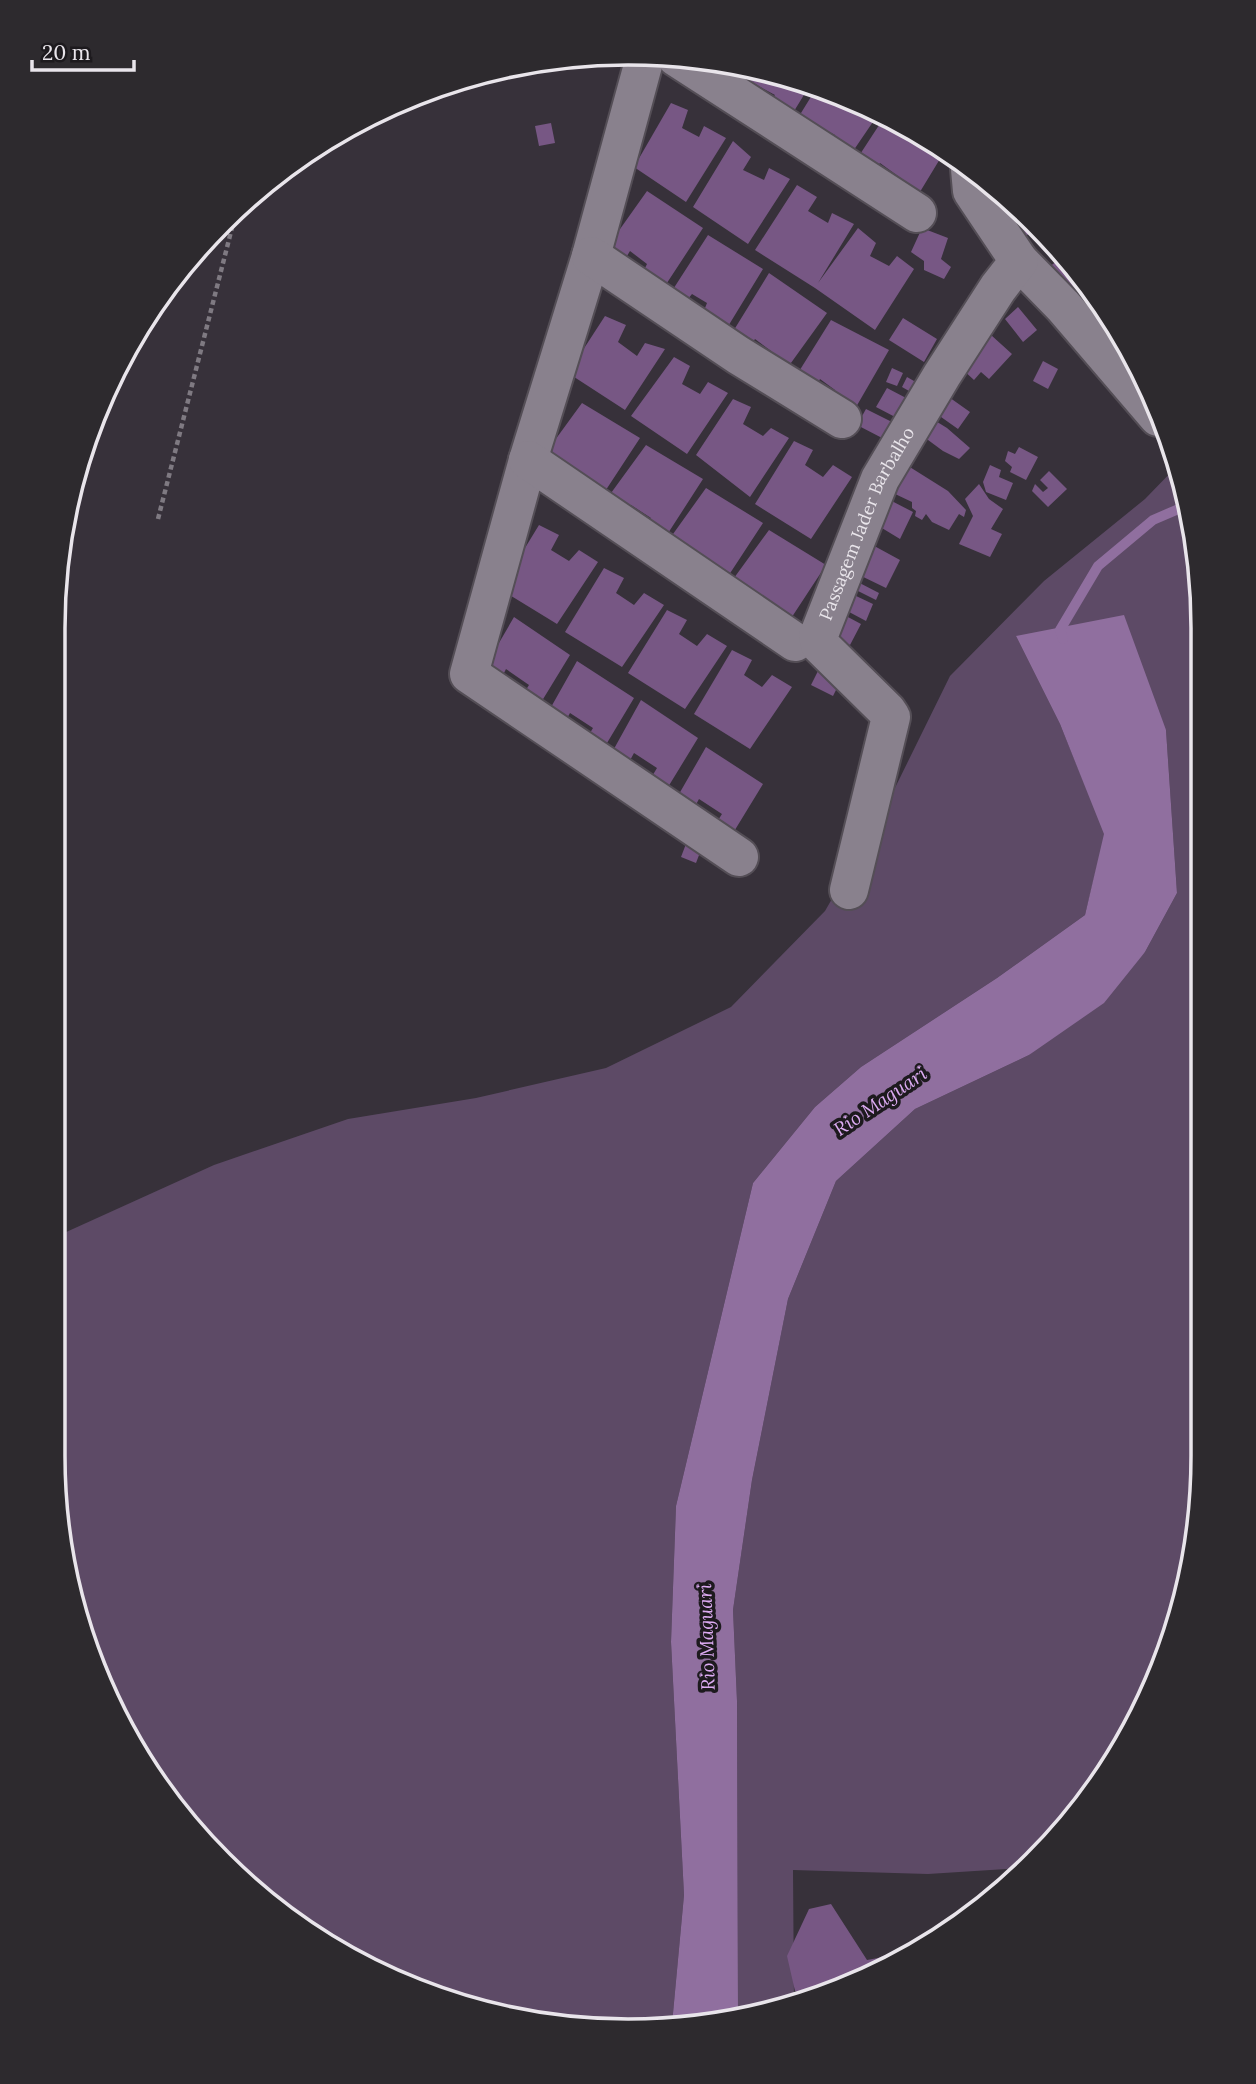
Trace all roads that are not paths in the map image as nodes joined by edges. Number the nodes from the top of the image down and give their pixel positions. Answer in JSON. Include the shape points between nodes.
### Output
{"nodes":[{"id":1,"x":643,"y":65,"type":"edge"},
{"id":2,"x":695,"y":69,"type":"edge"},
{"id":3,"x":971,"y":181,"type":"edge"},
{"id":4,"x":917,"y":213,"type":"dead end"},
{"id":5,"x":591,"y":256,"type":"junction"},
{"id":6,"x":1019,"y":261,"type":"junction"},
{"id":7,"x":1141,"y":396,"type":"edge"},
{"id":8,"x":842,"y":419,"type":"dead end"},
{"id":9,"x":528,"y":460,"type":"junction"},
{"id":10,"x":795,"y":642,"type":"dead end"},
{"id":11,"x":739,"y":857,"type":"dead end"},
{"id":12,"x":849,"y":890,"type":"dead end"}],
"edges":[{"from":1,"to":5,"type":"street"},
{"from":2,"to":4,"type":"street"},
{"from":3,"to":6,"type":"street","via":[[972,191]]},
{"from":5,"to":8,"type":"street"},
{"from":5,"to":9,"type":"street"},
{"from":6,"to":7,"type":"street"},
{"from":6,"to":12,"type":"street","name":"Passagem Jader Barbalho","via":[[942,375],[880,479],[818,637],[820,645],[891,717]]},
{"from":9,"to":10,"type":"street"},
{"from":9,"to":11,"type":"street","via":[[469,674]]}]}
